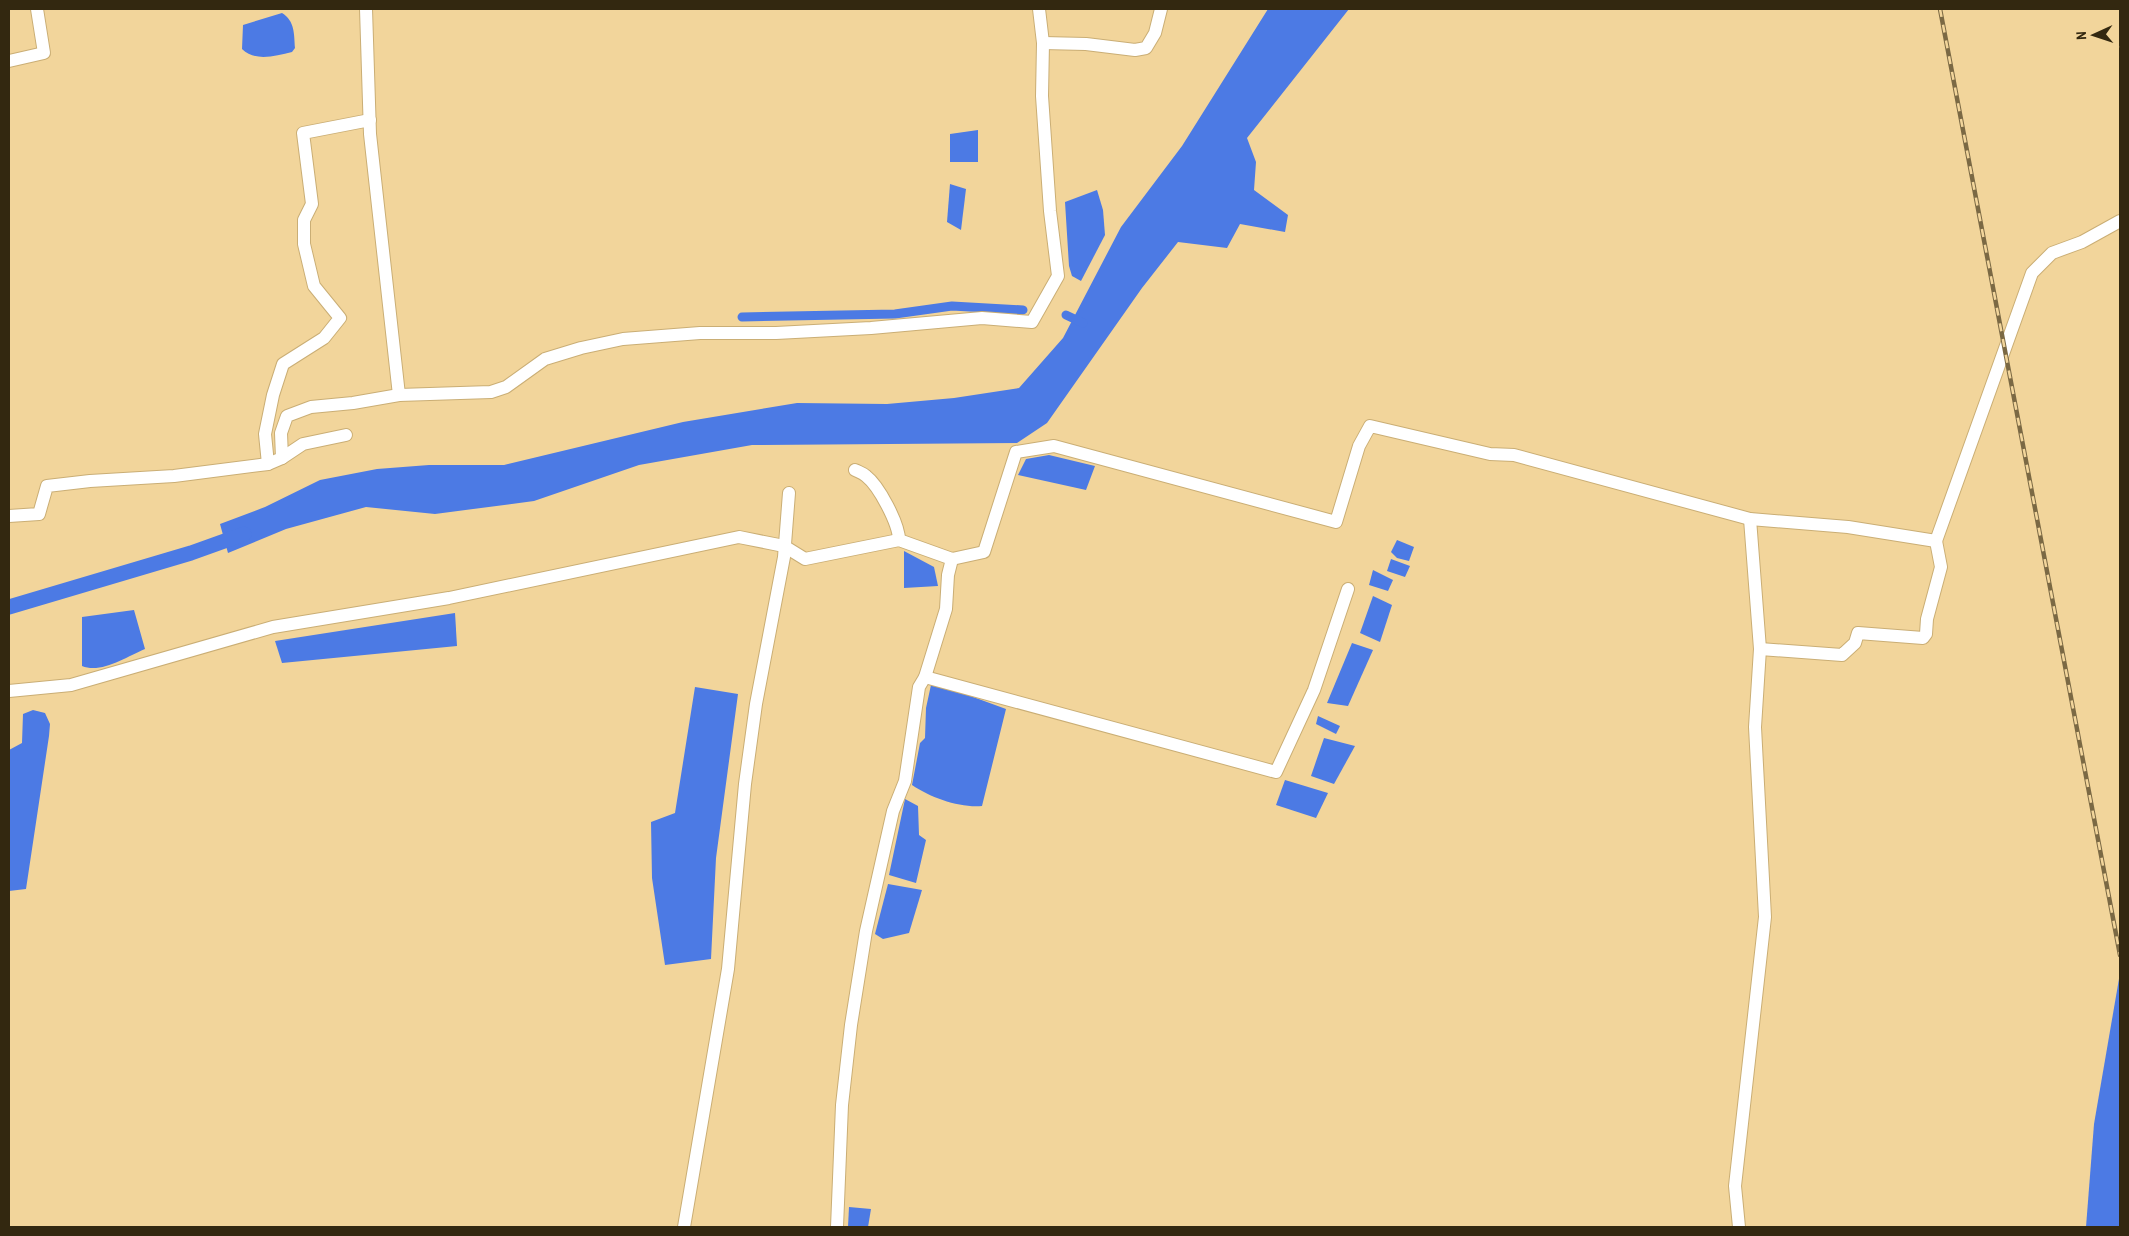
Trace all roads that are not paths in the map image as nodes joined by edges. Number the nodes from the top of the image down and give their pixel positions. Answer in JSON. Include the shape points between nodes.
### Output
{"nodes":[{"id":1,"x":37,"y":9,"type":"edge"},
{"id":2,"x":366,"y":9,"type":"edge"},
{"id":3,"x":1039,"y":9,"type":"edge"},
{"id":4,"x":1161,"y":9,"type":"edge"},
{"id":5,"x":1043,"y":43,"type":"junction"},
{"id":6,"x":9,"y":61,"type":"edge"},
{"id":7,"x":370,"y":120,"type":"junction"},
{"id":8,"x":2120,"y":220,"type":"edge"},
{"id":9,"x":399,"y":395,"type":"junction"},
{"id":10,"x":346,"y":435,"type":"dead end"},
{"id":11,"x":282,"y":458,"type":"junction"},
{"id":12,"x":268,"y":464,"type":"junction"},
{"id":13,"x":855,"y":470,"type":"dead end"},
{"id":14,"x":789,"y":493,"type":"dead end"},
{"id":15,"x":9,"y":516,"type":"edge"},
{"id":16,"x":1750,"y":519,"type":"junction"},
{"id":17,"x":899,"y":540,"type":"junction"},
{"id":18,"x":1936,"y":541,"type":"junction"},
{"id":19,"x":784,"y":546,"type":"junction"},
{"id":20,"x":952,"y":559,"type":"junction"},
{"id":21,"x":1348,"y":590,"type":"dead end"},
{"id":22,"x":1760,"y":649,"type":"junction"},
{"id":23,"x":925,"y":677,"type":"junction"},
{"id":24,"x":9,"y":691,"type":"edge"},
{"id":25,"x":684,"y":1227,"type":"edge"},
{"id":26,"x":837,"y":1227,"type":"edge"},
{"id":27,"x":1739,"y":1227,"type":"edge"}],
"edges":[{"from":1,"to":6,"type":"street","via":[[44,53]]},
{"from":2,"to":7,"type":"street"},
{"from":3,"to":5,"type":"street"},
{"from":4,"to":5,"type":"street","via":[[1155,33],[1146,48],[1135,50]]},
{"from":5,"to":9,"type":"street","via":[[1042,96],[1058,276],[1032,322],[982,318],[872,328],[700,333],[622,339],[545,359],[506,387],[491,392]]},
{"from":7,"to":9,"type":"street"},
{"from":7,"to":12,"type":"street","via":[[304,133],[312,204],[304,220],[304,244],[314,286],[340,318],[324,338],[283,364],[265,434]]},
{"from":8,"to":18,"type":"street","via":[[2082,242],[2052,253],[2032,273]]},
{"from":9,"to":11,"type":"street","via":[[311,407],[288,416],[281,433]]},
{"from":10,"to":11,"type":"street","via":[[303,444]]},
{"from":11,"to":12,"type":"street"},
{"from":12,"to":15,"type":"street","via":[[174,476],[47,486],[39,514]]},
{"from":13,"to":17,"type":"street","via":[[865,474],[881,496],[899,532]]},
{"from":14,"to":19,"type":"street"},
{"from":16,"to":18,"type":"street","via":[[1848,527]]},
{"from":16,"to":20,"type":"street","via":[[1514,455],[1490,454],[1370,426],[1359,446],[1336,522],[1054,446],[1016,452],[984,552]]},
{"from":16,"to":22,"type":"street"},
{"from":17,"to":19,"type":"street","via":[[805,558]]},
{"from":17,"to":20,"type":"street"},
{"from":18,"to":22,"type":"street","via":[[1941,567],[1923,638],[1858,633],[1855,643],[1842,655]]},
{"from":19,"to":24,"type":"street","via":[[739,537],[448,598],[273,627],[71,684]]},
{"from":19,"to":25,"type":"street","via":[[745,784],[728,970]]},
{"from":20,"to":23,"type":"street","via":[[946,609]]},
{"from":21,"to":23,"type":"street","via":[[1314,690],[1276,772]]},
{"from":22,"to":27,"type":"street","via":[[1755,727],[1765,917],[1735,1186]]},
{"from":23,"to":26,"type":"street","via":[[919,687],[905,781],[892,811],[855,997],[842,1105]]}]}
